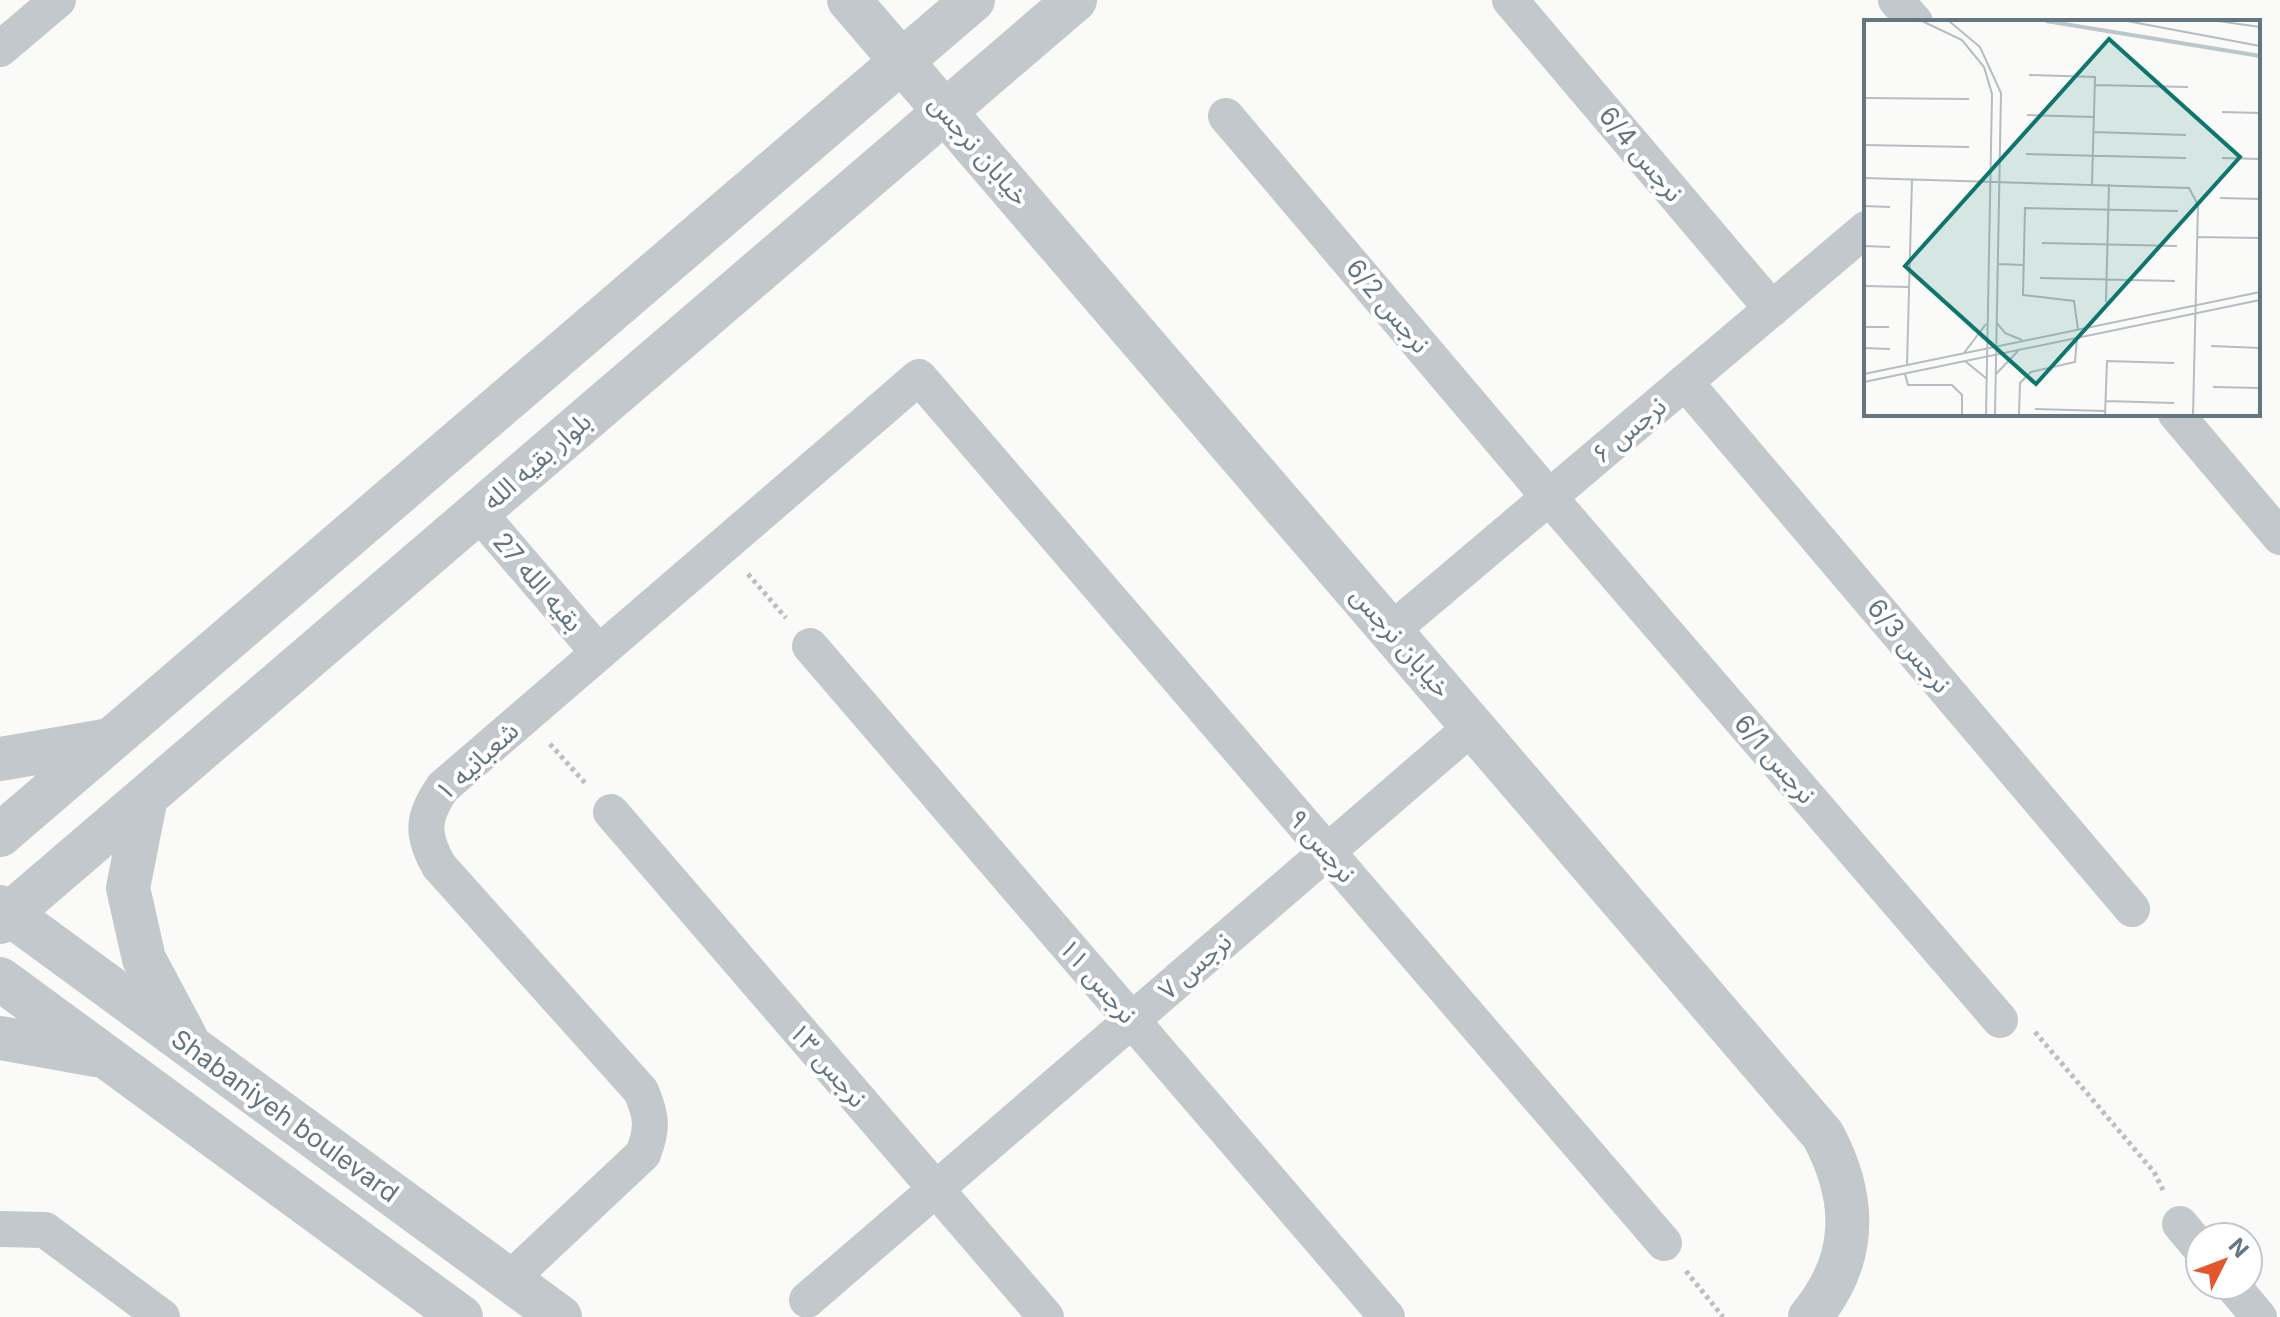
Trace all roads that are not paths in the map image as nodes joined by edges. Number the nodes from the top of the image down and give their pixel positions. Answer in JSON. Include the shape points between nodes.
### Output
{"nodes":[{"id":1,"x":58,"y":0,"type":"edge"},
{"id":2,"x":849,"y":0,"type":"edge"},
{"id":3,"x":973,"y":0,"type":"edge"},
{"id":4,"x":1075,"y":0,"type":"edge"},
{"id":5,"x":1510,"y":0,"type":"edge"},
{"id":6,"x":1896,"y":0,"type":"edge"},
{"id":7,"x":1913,"y":20,"type":"edge"},
{"id":8,"x":0,"y":49,"type":"edge"},
{"id":9,"x":902,"y":61,"type":"junction"},
{"id":10,"x":945,"y":111,"type":"junction"},
{"id":11,"x":1226,"y":116,"type":"dead end"},
{"id":12,"x":1864,"y":231,"type":"edge"},
{"id":13,"x":1772,"y":309,"type":"junction"},
{"id":14,"x":919,"y":377,"type":"joint"},
{"id":15,"x":1685,"y":382,"type":"junction"},
{"id":16,"x":2178,"y":416,"type":"edge"},
{"id":17,"x":1549,"y":497,"type":"junction"},
{"id":18,"x":478,"y":512,"type":"junction"},
{"id":19,"x":2280,"y":537,"type":"edge"},
{"id":20,"x":1392,"y":630,"type":"junction"},
{"id":21,"x":810,"y":646,"type":"road end"},
{"id":22,"x":599,"y":653,"type":"junction"},
{"id":23,"x":1473,"y":726,"type":"junction"},
{"id":24,"x":112,"y":739,"type":"junction"},
{"id":25,"x":0,"y":759,"type":"edge"},
{"id":26,"x":146,"y":797,"type":"junction"},
{"id":27,"x":611,"y":812,"type":"road end"},
{"id":28,"x":0,"y":835,"type":"edge"},
{"id":29,"x":1327,"y":852,"type":"junction"},
{"id":30,"x":2132,"y":909,"type":"dead end"},
{"id":31,"x":3,"y":915,"type":"edge"},
{"id":32,"x":0,"y":979,"type":"edge"},
{"id":33,"x":1132,"y":1020,"type":"junction"},
{"id":34,"x":2000,"y":1020,"type":"road end"},
{"id":35,"x":0,"y":1038,"type":"edge"},
{"id":36,"x":191,"y":1047,"type":"junction"},
{"id":37,"x":105,"y":1056,"type":"junction"},
{"id":38,"x":936,"y":1189,"type":"junction"},
{"id":39,"x":0,"y":1229,"type":"edge"},
{"id":40,"x":1664,"y":1243,"type":"road end"},
{"id":41,"x":509,"y":1280,"type":"junction"},
{"id":42,"x":807,"y":1300,"type":"dead end"},
{"id":43,"x":2246,"y":1301,"type":"edge"},
{"id":44,"x":162,"y":1317,"type":"edge"},
{"id":45,"x":459,"y":1317,"type":"edge"},
{"id":46,"x":560,"y":1317,"type":"edge"},
{"id":47,"x":1046,"y":1317,"type":"edge"},
{"id":48,"x":1387,"y":1317,"type":"edge"},
{"id":49,"x":1810,"y":1317,"type":"edge"},
{"id":50,"x":2259,"y":1317,"type":"edge"}],
"edges":[{"from":1,"to":8,"type":"street"},
{"from":2,"to":9,"type":"street","name":"خیابان نرجس"},
{"from":3,"to":9,"type":"street"},
{"from":4,"to":10,"type":"street","name":"بلوار بقیه الله"},
{"from":5,"to":13,"type":"street","name":"نرجس 6/4"},
{"from":6,"to":7,"type":"street"},
{"from":9,"to":10,"type":"street","name":"خیابان نرجس"},
{"from":9,"to":24,"type":"street"},
{"from":10,"to":18,"type":"street","name":"بلوار بقیه الله"},
{"from":10,"to":20,"type":"street","name":"خیابان نرجس"},
{"from":11,"to":17,"type":"street","name":"نرجس 6/2"},
{"from":12,"to":13,"type":"street","name":"نرجس ۶"},
{"from":13,"to":15,"type":"street","name":"نرجس ۶"},
{"from":14,"to":22,"type":"street","name":"شعبانیه ۱"},
{"from":14,"to":29,"type":"street","name":"نرجس ۹"},
{"from":15,"to":17,"type":"street","name":"نرجس ۶"},
{"from":15,"to":30,"type":"street","name":"نرجس 6/3"},
{"from":16,"to":19,"type":"street"},
{"from":17,"to":20,"type":"street","name":"نرجس ۶"},
{"from":17,"to":34,"type":"street","name":"نرجس 6/1"},
{"from":18,"to":22,"type":"street","name":"بقیه الله 27"},
{"from":18,"to":26,"type":"street","name":"بلوار بقیه الله"},
{"from":20,"to":23,"type":"street","name":"خیابان نرجس"},
{"from":21,"to":33,"type":"street","name":"نرجس ۱۱"},
{"from":22,"to":41,"type":"street","name":"شعبانیه ۱","via":[[443,787],[425,826],[428,847],[439,866],[641,1091],[650,1112],[643,1154]]},
{"from":23,"to":29,"type":"street","name":"نرجس ۷"},
{"from":23,"to":49,"type":"street","name":"خیابان نرجس","via":[[1823,1135],[1846,1189],[1849,1218],[1837,1276]]},
{"from":24,"to":25,"type":"street"},
{"from":24,"to":28,"type":"street"},
{"from":26,"to":31,"type":"street","name":"بلوار بقیه الله"},
{"from":26,"to":36,"type":"street","via":[[128,888],[144,959]]},
{"from":27,"to":38,"type":"street","name":"نرجس ۱۳"},
{"from":29,"to":33,"type":"street","name":"نرجس ۷"},
{"from":29,"to":40,"type":"street","name":"نرجس ۹"},
{"from":31,"to":36,"type":"street","name":"Shabaniyeh boulevard"},
{"from":32,"to":37,"type":"street"},
{"from":33,"to":38,"type":"street","name":"نرجس ۷"},
{"from":33,"to":48,"type":"street","name":"نرجس ۱۱"},
{"from":35,"to":37,"type":"street"},
{"from":36,"to":41,"type":"street","name":"Shabaniyeh boulevard"},
{"from":37,"to":45,"type":"street"},
{"from":38,"to":42,"type":"street","name":"نرجس ۷"},
{"from":38,"to":47,"type":"street","name":"نرجس ۱۳"},
{"from":39,"to":44,"type":"street","via":[[45,1230]]},
{"from":41,"to":46,"type":"street","name":"Shabaniyeh boulevard"},
{"from":43,"to":50,"type":"street"}]}
